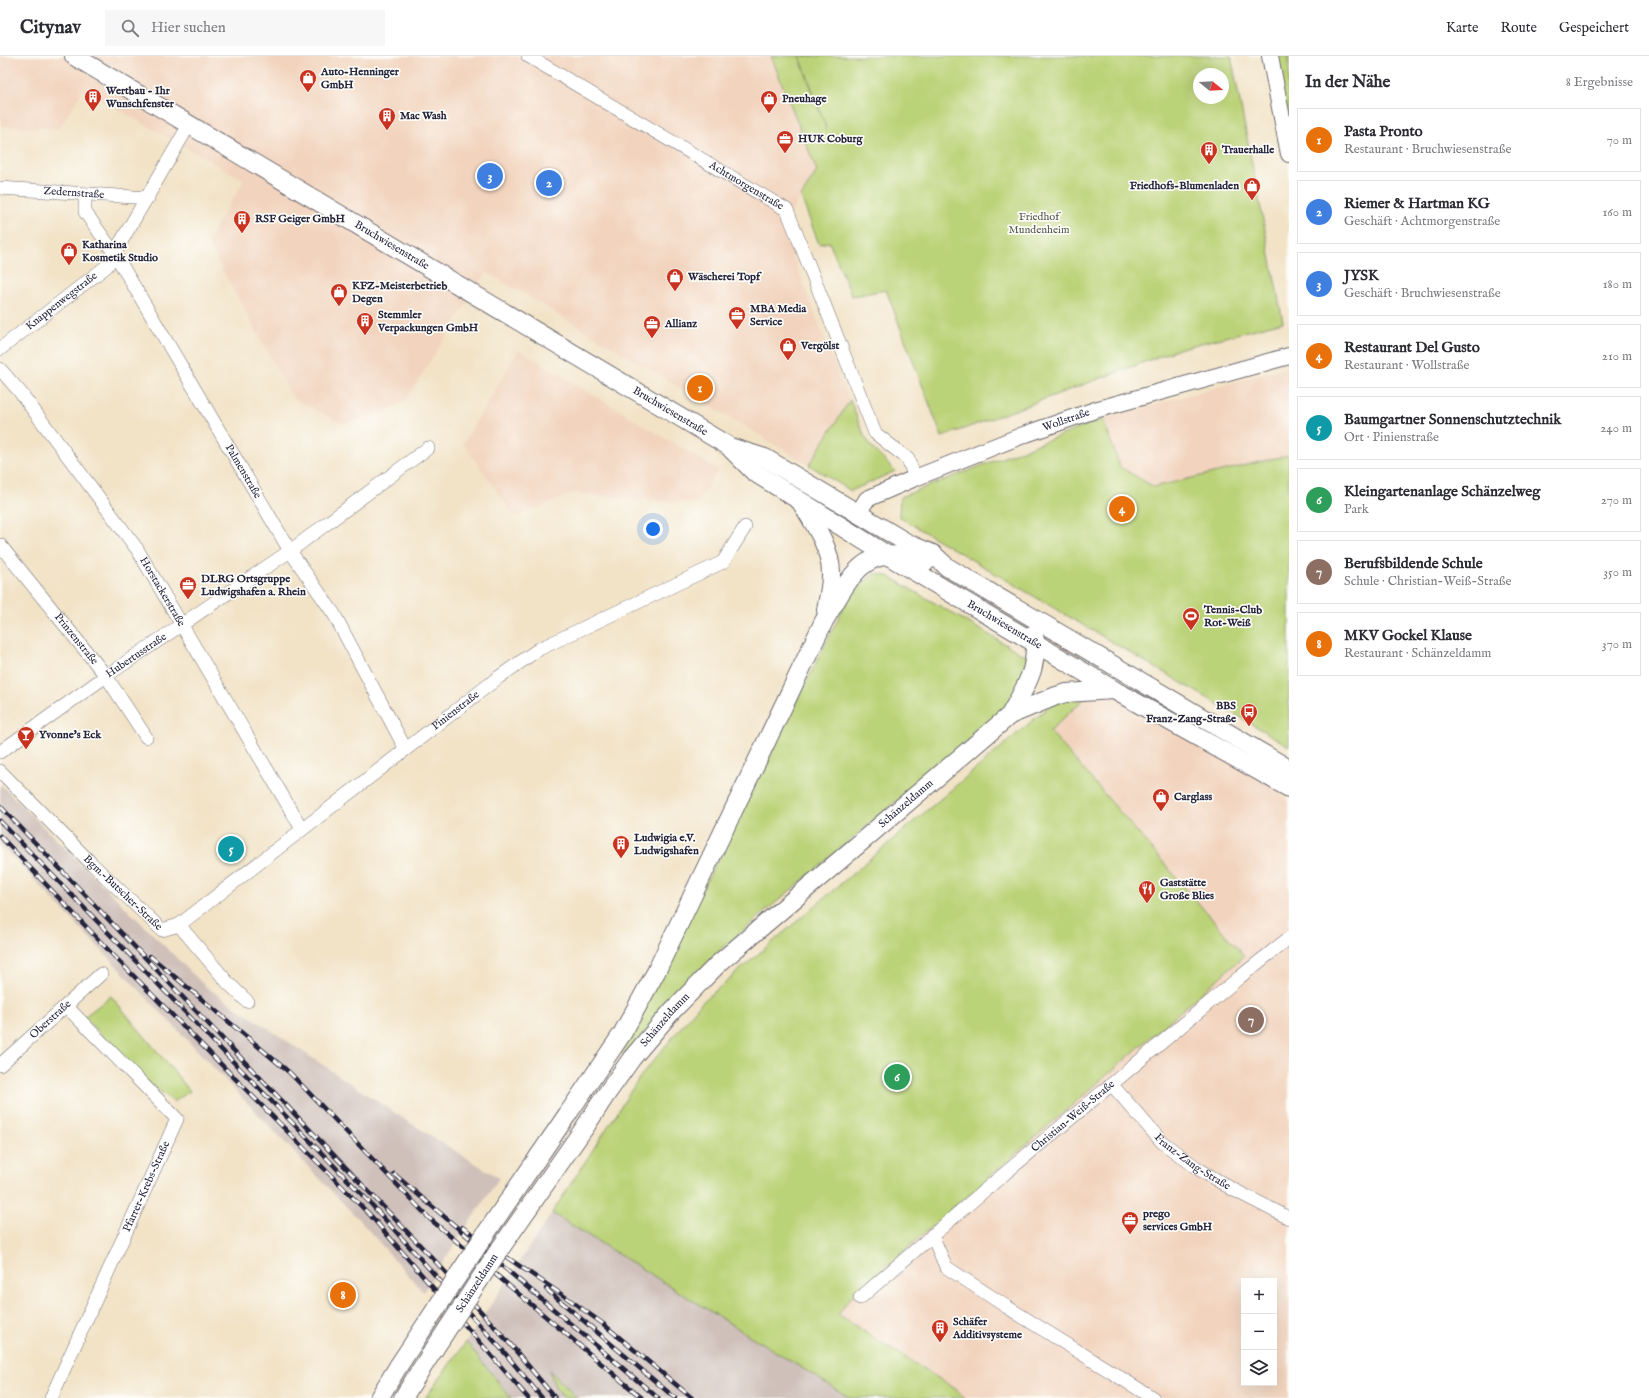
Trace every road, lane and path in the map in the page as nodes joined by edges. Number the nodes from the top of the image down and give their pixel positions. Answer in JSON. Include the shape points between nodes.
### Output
{"nodes":[{"id":1,"x":74,"y":56,"type":"edge"},
{"id":2,"x":528,"y":56,"type":"edge"},
{"id":3,"x":1270,"y":56,"type":"edge"},
{"id":4,"x":189,"y":124,"type":"junction"},
{"id":5,"x":1287,"y":136,"type":"edge"},
{"id":6,"x":1289,"y":154,"type":"edge"},
{"id":7,"x":0,"y":188,"type":"edge"},
{"id":8,"x":85,"y":194,"type":"junction"},
{"id":9,"x":148,"y":198,"type":"junction"},
{"id":10,"x":115,"y":254,"type":"junction"},
{"id":11,"x":0,"y":349,"type":"edge"},
{"id":12,"x":1289,"y":356,"type":"edge"},
{"id":13,"x":0,"y":369,"type":"edge"},
{"id":14,"x":730,"y":447,"type":"junction"},
{"id":15,"x":428,"y":448,"type":"dead end"},
{"id":16,"x":914,"y":478,"type":"junction"},
{"id":17,"x":801,"y":502,"type":"junction"},
{"id":18,"x":858,"y":513,"type":"junction"},
{"id":19,"x":745,"y":527,"type":"dead end"},
{"id":20,"x":0,"y":545,"type":"edge"},
{"id":21,"x":290,"y":551,"type":"junction"},
{"id":22,"x":887,"y":555,"type":"junction"},
{"id":23,"x":947,"y":567,"type":"junction"},
{"id":24,"x":1032,"y":618,"type":"junction"},
{"id":25,"x":824,"y":621,"type":"junction"},
{"id":26,"x":182,"y":625,"type":"junction"},
{"id":27,"x":1036,"y":643,"type":"junction"},
{"id":28,"x":106,"y":676,"type":"junction"},
{"id":29,"x":1114,"y":690,"type":"junction"},
{"id":30,"x":1010,"y":715,"type":"junction"},
{"id":31,"x":146,"y":737,"type":"dead end"},
{"id":32,"x":405,"y":748,"type":"junction"},
{"id":33,"x":0,"y":752,"type":"edge"},
{"id":34,"x":1289,"y":769,"type":"edge"},
{"id":35,"x":0,"y":771,"type":"edge"},
{"id":36,"x":1289,"y":788,"type":"edge"},
{"id":37,"x":302,"y":829,"type":"junction"},
{"id":38,"x":179,"y":925,"type":"junction"},
{"id":39,"x":1289,"y":938,"type":"edge"},
{"id":40,"x":101,"y":974,"type":"dead end"},
{"id":41,"x":247,"y":1001,"type":"dead end"},
{"id":42,"x":66,"y":1006,"type":"junction"},
{"id":43,"x":0,"y":1065,"type":"edge"},
{"id":44,"x":1112,"y":1085,"type":"junction"},
{"id":45,"x":1289,"y":1218,"type":"edge"},
{"id":46,"x":932,"y":1235,"type":"junction"},
{"id":47,"x":860,"y":1298,"type":"dead end"},
{"id":48,"x":51,"y":1398,"type":"edge"},
{"id":49,"x":379,"y":1398,"type":"edge"},
{"id":50,"x":403,"y":1398,"type":"edge"},
{"id":51,"x":1153,"y":1398,"type":"edge"}],
"edges":[{"from":1,"to":4,"type":"main road","name":"Bruchwiesenstraße"},
{"from":2,"to":16,"type":"street","name":"Achtmorgenstraße","via":[[787,210],[875,433],[908,459]]},
{"from":3,"to":5,"type":"street"},
{"from":4,"to":9,"type":"street","name":"Knappenwegstraße"},
{"from":4,"to":14,"type":"main road","name":"Bruchwiesenstraße"},
{"from":5,"to":6,"type":"street"},
{"from":7,"to":8,"type":"street","name":"Zedernstraße"},
{"from":8,"to":9,"type":"street","name":"Zedernstraße"},
{"from":8,"to":10,"type":"street","name":"Palmenstraße","via":[[85,212]]},
{"from":9,"to":10,"type":"street","name":"Knappenwegstraße"},
{"from":10,"to":11,"type":"street","name":"Knappenwegstraße","via":[[107,266]]},
{"from":10,"to":21,"type":"street","name":"Palmenstraße"},
{"from":12,"to":16,"type":"street","name":"Wollstraße","via":[[1095,410]]},
{"from":13,"to":26,"type":"street","name":"Horstackerstraße","via":[[137,549]]},
{"from":14,"to":17,"type":"main road","name":"Bruchwiesenstraße","via":[[754,472]]},
{"from":14,"to":18,"type":"main road","name":"Bruchwiesenstraße","via":[[765,458]]},
{"from":15,"to":21,"type":"street","name":"Hubertusstraße"},
{"from":16,"to":18,"type":"street","name":"Wollstraße","via":[[867,499]]},
{"from":17,"to":22,"type":"main road","name":"Bruchwiesenstraße"},
{"from":17,"to":25,"type":"main road","name":"Schänzeldamm","via":[[828,555],[831,574]]},
{"from":18,"to":23,"type":"main road","name":"Bruchwiesenstraße","via":[[910,544],[934,554]]},
{"from":19,"to":32,"type":"street","name":"Pinienstraße","via":[[723,562],[539,649]]},
{"from":20,"to":28,"type":"street","name":"Prinzenstraße"},
{"from":21,"to":26,"type":"street","name":"Hubertusstraße"},
{"from":21,"to":32,"type":"street","name":"Palmenstraße","via":[[334,614]]},
{"from":22,"to":23,"type":"main road","name":"Schänzeldamm","via":[[910,556]]},
{"from":22,"to":25,"type":"main road","name":"Schänzeldamm","via":[[862,565],[857,570]]},
{"from":22,"to":27,"type":"main road","name":"Bruchwiesenstraße"},
{"from":23,"to":24,"type":"main road","name":"Bruchwiesenstraße"},
{"from":24,"to":27,"type":"main road","name":"Schänzeldamm"},
{"from":24,"to":34,"type":"main road","name":"Bruchwiesenstraße"},
{"from":25,"to":49,"type":"main road","name":"Schänzeldamm","bridge":true,"via":[[656,972],[622,1034],[480,1242]]},
{"from":26,"to":28,"type":"street","name":"Hubertusstraße"},
{"from":26,"to":37,"type":"street","name":"Horstackerstraße"},
{"from":27,"to":29,"type":"main road","name":"Bruchwiesenstraße"},
{"from":27,"to":30,"type":"main road","name":"Schänzeldamm","via":[[1032,673]]},
{"from":28,"to":31,"type":"street","name":"Prinzenstraße"},
{"from":28,"to":33,"type":"street","name":"Hubertusstraße"},
{"from":29,"to":30,"type":"main road","name":"Schänzeldamm","via":[[1066,693]]},
{"from":29,"to":36,"type":"main road","name":"Bruchwiesenstraße"},
{"from":30,"to":50,"type":"main road","name":"Schänzeldamm","bridge":true,"via":[[718,964],[672,1011],[632,1058],[605,1096]]},
{"from":32,"to":37,"type":"street","name":"Pinienstraße"},
{"from":35,"to":38,"type":"street","name":"Bgm.-Butscher-Straße","via":[[162,930]]},
{"from":37,"to":38,"type":"street","name":"Pinienstraße"},
{"from":38,"to":41,"type":"street","name":"Bgm.-Butscher-Straße","via":[[228,983]]},
{"from":39,"to":44,"type":"street","name":"Christian-Weiß-Straße"},
{"from":40,"to":42,"type":"street","name":"Oberstraße"},
{"from":42,"to":43,"type":"street","name":"Oberstraße"},
{"from":42,"to":48,"type":"street","name":"Pfarrer-Krebs-Straße","via":[[176,1119]]},
{"from":44,"to":45,"type":"street","name":"Franz-Zang-Straße","via":[[1162,1142],[1197,1168],[1232,1189]]},
{"from":44,"to":46,"type":"street","name":"Christian-Weiß-Straße"},
{"from":46,"to":47,"type":"street","name":"Christian-Weiß-Straße"},
{"from":46,"to":51,"type":"street","via":[[946,1267]]}]}
